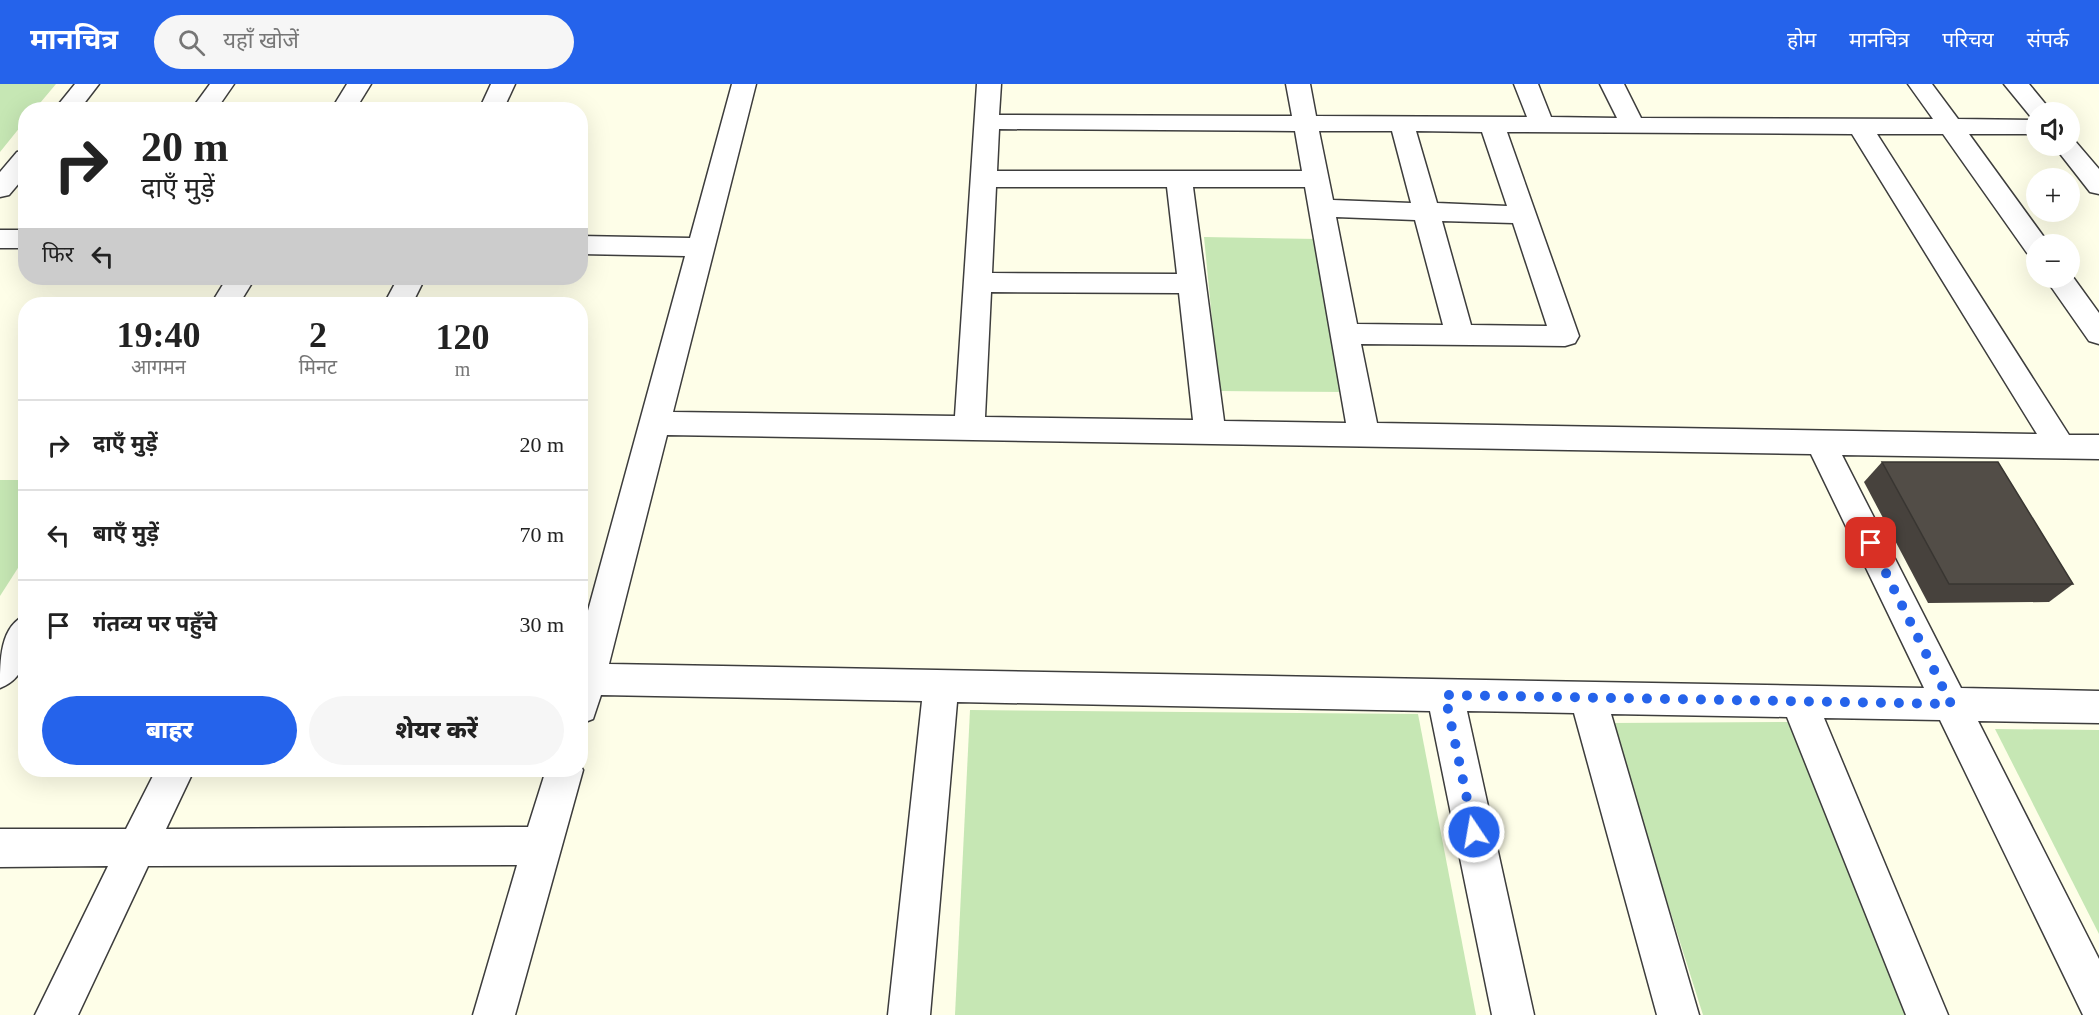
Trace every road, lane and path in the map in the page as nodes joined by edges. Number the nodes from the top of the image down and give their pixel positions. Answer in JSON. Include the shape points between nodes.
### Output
{"nodes":[{"id":1,"x":87,"y":84,"type":"edge"},
{"id":2,"x":222,"y":84,"type":"edge"},
{"id":3,"x":359,"y":84,"type":"edge"},
{"id":4,"x":503,"y":84,"type":"edge"},
{"id":5,"x":744,"y":84,"type":"edge"},
{"id":6,"x":989,"y":84,"type":"edge"},
{"id":7,"x":1298,"y":84,"type":"edge"},
{"id":8,"x":1526,"y":84,"type":"edge"},
{"id":9,"x":1612,"y":84,"type":"edge"},
{"id":10,"x":1920,"y":84,"type":"edge"},
{"id":11,"x":2016,"y":84,"type":"edge"},
{"id":12,"x":72,"y":102,"type":"edge"},
{"id":13,"x":209,"y":102,"type":"edge"},
{"id":14,"x":348,"y":102,"type":"edge"},
{"id":15,"x":495,"y":102,"type":"edge"},
{"id":16,"x":2031,"y":102,"type":"edge"},
{"id":17,"x":987,"y":122,"type":"junction"},
{"id":18,"x":1305,"y":124,"type":"junction"},
{"id":19,"x":1402,"y":124,"type":"junction"},
{"id":20,"x":1492,"y":125,"type":"junction"},
{"id":21,"x":1542,"y":125,"type":"junction"},
{"id":22,"x":1633,"y":125,"type":"junction"},
{"id":23,"x":1860,"y":126,"type":"junction"},
{"id":24,"x":1952,"y":127,"type":"junction"},
{"id":25,"x":2026,"y":128,"type":"edge"},
{"id":26,"x":2074,"y":156,"type":"edge"},
{"id":27,"x":18,"y":168,"type":"edge"},
{"id":28,"x":984,"y":179,"type":"junction"},
{"id":29,"x":1179,"y":179,"type":"junction"},
{"id":30,"x":1316,"y":179,"type":"junction"},
{"id":31,"x":2099,"y":186,"type":"edge"},
{"id":32,"x":0,"y":189,"type":"edge"},
{"id":33,"x":1322,"y":208,"type":"junction"},
{"id":34,"x":1426,"y":210,"type":"junction"},
{"id":35,"x":1525,"y":215,"type":"junction"},
{"id":36,"x":2028,"y":234,"type":"edge"},
{"id":37,"x":0,"y":239,"type":"edge"},
{"id":38,"x":18,"y":239,"type":"edge"},
{"id":39,"x":588,"y":246,"type":"edge"},
{"id":40,"x":701,"y":247,"type":"junction"},
{"id":41,"x":978,"y":282,"type":"junction"},
{"id":42,"x":1192,"y":284,"type":"junction"},
{"id":43,"x":2066,"y":288,"type":"edge"},
{"id":44,"x":1345,"y":334,"type":"junction"},
{"id":45,"x":2099,"y":334,"type":"edge"},
{"id":46,"x":1460,"y":335,"type":"junction"},
{"id":47,"x":655,"y":423,"type":"junction"},
{"id":48,"x":969,"y":428,"type":"junction"},
{"id":49,"x":1210,"y":432,"type":"junction"},
{"id":50,"x":1364,"y":435,"type":"junction"},
{"id":51,"x":1821,"y":443,"type":"junction"},
{"id":52,"x":2061,"y":447,"type":"junction"},
{"id":53,"x":2099,"y":447,"type":"edge"},
{"id":54,"x":18,"y":644,"type":"edge"},
{"id":55,"x":0,"y":672,"type":"edge"},
{"id":56,"x":588,"y":679,"type":"edge"},
{"id":57,"x":941,"y":686,"type":"junction"},
{"id":58,"x":588,"y":694,"type":"edge"},
{"id":59,"x":1445,"y":695,"type":"junction"},
{"id":60,"x":1588,"y":698,"type":"junction"},
{"id":61,"x":1799,"y":701,"type":"junction"},
{"id":62,"x":1951,"y":704,"type":"junction"},
{"id":63,"x":2099,"y":707,"type":"edge"},
{"id":64,"x":171,"y":777,"type":"edge"},
{"id":65,"x":562,"y":777,"type":"edge"},
{"id":66,"x":542,"y":846,"type":"junction"},
{"id":67,"x":0,"y":848,"type":"edge"},
{"id":68,"x":137,"y":848,"type":"junction"},
{"id":69,"x":2099,"y":1003,"type":"edge"},
{"id":70,"x":56,"y":1015,"type":"edge"},
{"id":71,"x":494,"y":1015,"type":"edge"},
{"id":72,"x":909,"y":1015,"type":"edge"},
{"id":73,"x":1513,"y":1015,"type":"edge"},
{"id":74,"x":1678,"y":1015,"type":"edge"},
{"id":75,"x":1927,"y":1015,"type":"edge"}],
"edges":[{"from":1,"to":12,"type":"street"},
{"from":2,"to":13,"type":"street"},
{"from":3,"to":14,"type":"street"},
{"from":4,"to":15,"type":"street"},
{"from":5,"to":40,"type":"street"},
{"from":6,"to":17,"type":"street"},
{"from":7,"to":18,"type":"street"},
{"from":8,"to":21,"type":"street"},
{"from":9,"to":22,"type":"street"},
{"from":10,"to":24,"type":"street"},
{"from":11,"to":16,"type":"street"},
{"from":17,"to":18,"type":"street"},
{"from":17,"to":28,"type":"street"},
{"from":18,"to":19,"type":"street"},
{"from":18,"to":30,"type":"street"},
{"from":19,"to":20,"type":"street"},
{"from":19,"to":34,"type":"street"},
{"from":20,"to":21,"type":"street"},
{"from":20,"to":35,"type":"street"},
{"from":21,"to":22,"type":"street"},
{"from":22,"to":23,"type":"street"},
{"from":23,"to":24,"type":"street"},
{"from":23,"to":52,"type":"street"},
{"from":24,"to":25,"type":"street"},
{"from":24,"to":36,"type":"street"},
{"from":26,"to":31,"type":"street"},
{"from":27,"to":32,"type":"street"},
{"from":28,"to":29,"type":"street"},
{"from":28,"to":41,"type":"street"},
{"from":29,"to":30,"type":"street"},
{"from":29,"to":42,"type":"street"},
{"from":30,"to":33,"type":"street"},
{"from":33,"to":34,"type":"street"},
{"from":33,"to":44,"type":"street"},
{"from":34,"to":35,"type":"street"},
{"from":34,"to":46,"type":"street"},
{"from":35,"to":46,"type":"street","via":[[1566,336]]},
{"from":37,"to":38,"type":"street"},
{"from":39,"to":40,"type":"street"},
{"from":40,"to":47,"type":"street"},
{"from":41,"to":42,"type":"street"},
{"from":41,"to":48,"type":"street"},
{"from":42,"to":49,"type":"street"},
{"from":43,"to":45,"type":"street"},
{"from":44,"to":46,"type":"street"},
{"from":44,"to":50,"type":"street"},
{"from":47,"to":48,"type":"street"},
{"from":47,"to":56,"type":"street"},
{"from":48,"to":49,"type":"street"},
{"from":49,"to":50,"type":"street"},
{"from":50,"to":51,"type":"street"},
{"from":51,"to":52,"type":"street"},
{"from":51,"to":62,"type":"street"},
{"from":52,"to":53,"type":"street"},
{"from":54,"to":55,"type":"street"},
{"from":57,"to":58,"type":"street"},
{"from":57,"to":59,"type":"street"},
{"from":57,"to":72,"type":"street"},
{"from":59,"to":60,"type":"street"},
{"from":59,"to":73,"type":"street"},
{"from":60,"to":61,"type":"street"},
{"from":60,"to":74,"type":"street"},
{"from":61,"to":62,"type":"street"},
{"from":61,"to":75,"type":"street"},
{"from":62,"to":63,"type":"street"},
{"from":62,"to":69,"type":"street"},
{"from":64,"to":68,"type":"street"},
{"from":65,"to":66,"type":"street"},
{"from":66,"to":68,"type":"street"},
{"from":66,"to":71,"type":"street"},
{"from":67,"to":68,"type":"street"},
{"from":68,"to":70,"type":"street"}]}
